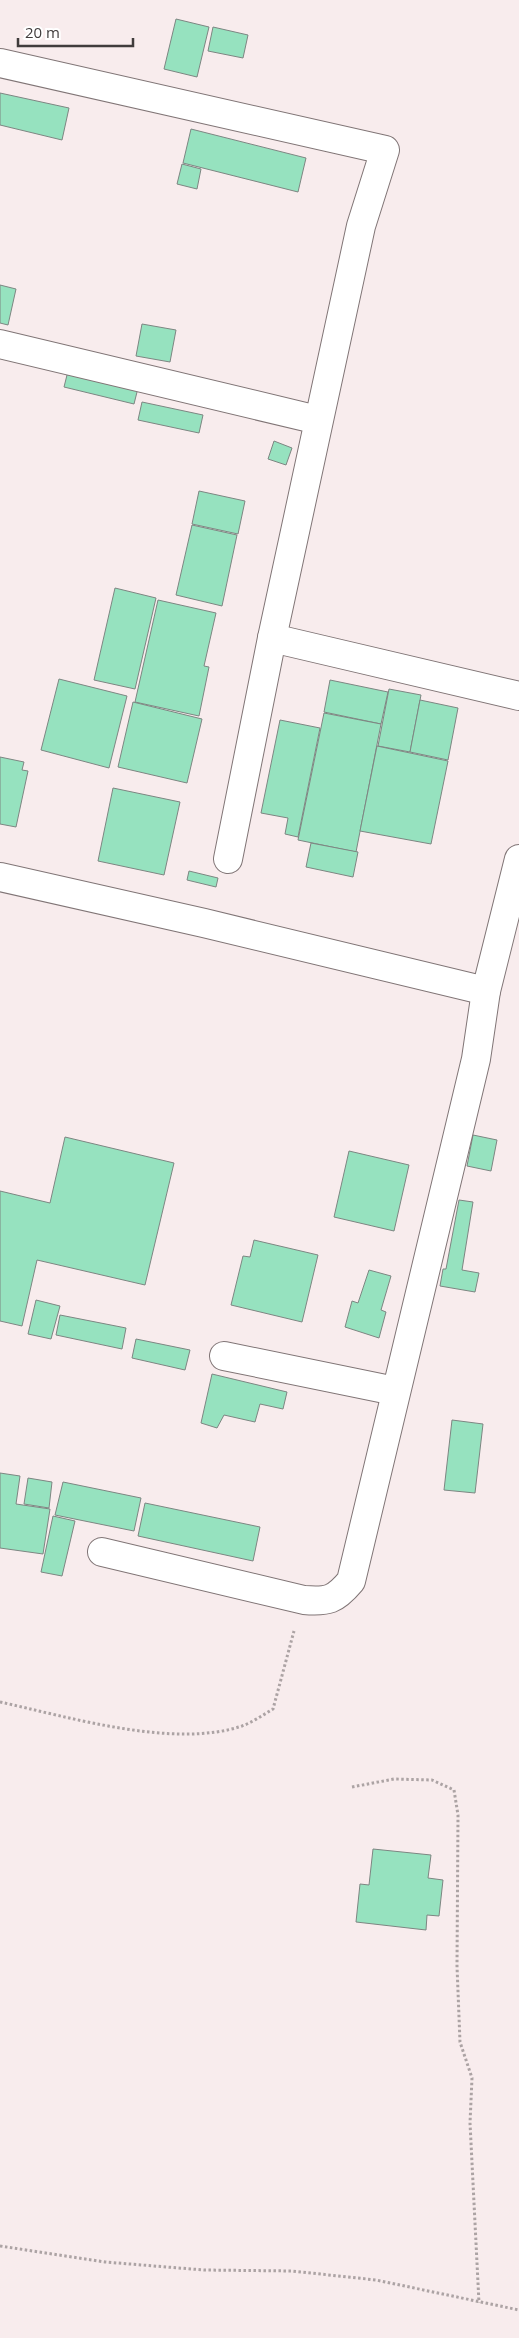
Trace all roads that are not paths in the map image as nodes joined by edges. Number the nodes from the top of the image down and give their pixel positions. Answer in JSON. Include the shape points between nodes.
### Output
{"nodes":[{"id":1,"x":0,"y":63,"type":"edge"},
{"id":2,"x":0,"y":344,"type":"edge"},
{"id":3,"x":318,"y":420,"type":"junction"},
{"id":4,"x":272,"y":638,"type":"junction"},
{"id":5,"x":519,"y":696,"type":"edge"},
{"id":6,"x":228,"y":859,"type":"dead end"},
{"id":7,"x":519,"y":859,"type":"edge"},
{"id":8,"x":0,"y":877,"type":"edge"},
{"id":9,"x":486,"y":991,"type":"junction"},
{"id":10,"x":224,"y":1356,"type":"dead end"},
{"id":11,"x":395,"y":1391,"type":"junction"},
{"id":12,"x":102,"y":1552,"type":"dead end"}],
"edges":[{"from":1,"to":3,"type":"street","via":[[384,150],[361,226]]},
{"from":2,"to":3,"type":"street"},
{"from":3,"to":4,"type":"street"},
{"from":4,"to":5,"type":"street"},
{"from":4,"to":6,"type":"street"},
{"from":7,"to":9,"type":"street"},
{"from":8,"to":9,"type":"street"},
{"from":9,"to":11,"type":"street","via":[[476,1060]]},
{"from":10,"to":11,"type":"street"},
{"from":11,"to":12,"type":"street","via":[[351,1581],[338,1596],[324,1602],[304,1600]]}]}
